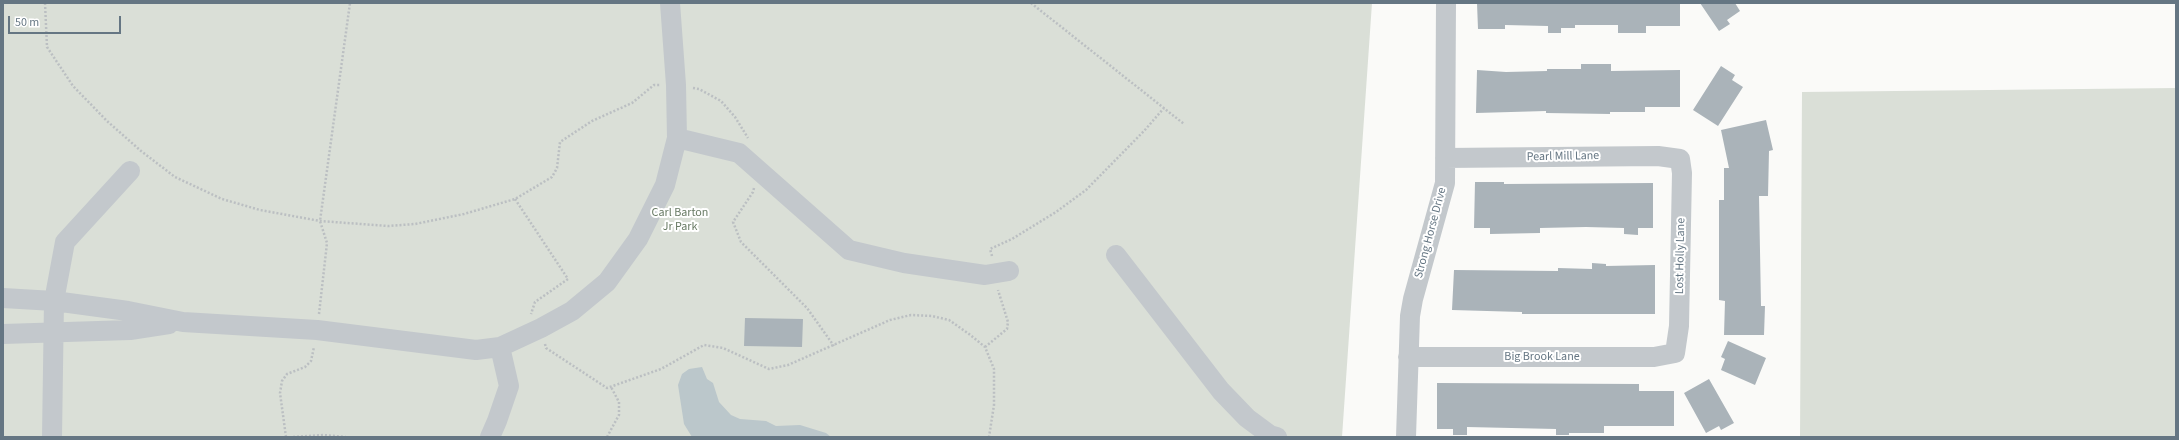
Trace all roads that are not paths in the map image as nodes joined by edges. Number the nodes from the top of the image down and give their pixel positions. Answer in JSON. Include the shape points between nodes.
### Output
{"nodes":[{"id":1,"x":670,"y":3,"type":"edge"},
{"id":2,"x":1446,"y":3,"type":"edge"},
{"id":3,"x":677,"y":138,"type":"junction"},
{"id":4,"x":1445,"y":158,"type":"junction"},
{"id":5,"x":1680,"y":159,"type":"joint"},
{"id":6,"x":130,"y":171,"type":"dead end"},
{"id":7,"x":1116,"y":255,"type":"dead end"},
{"id":8,"x":1001,"y":272,"type":"road end"},
{"id":9,"x":3,"y":298,"type":"edge"},
{"id":10,"x":54,"y":301,"type":"junction"},
{"id":11,"x":183,"y":322,"type":"junction"},
{"id":12,"x":53,"y":332,"type":"junction"},
{"id":13,"x":3,"y":334,"type":"edge"},
{"id":14,"x":500,"y":347,"type":"junction"},
{"id":15,"x":1675,"y":352,"type":"joint"},
{"id":16,"x":1408,"y":357,"type":"junction"},
{"id":17,"x":52,"y":437,"type":"edge"},
{"id":18,"x":490,"y":437,"type":"edge"},
{"id":19,"x":1277,"y":437,"type":"edge"},
{"id":20,"x":1406,"y":437,"type":"edge"}],
"edges":[{"from":1,"to":3,"type":"street"},
{"from":2,"to":4,"type":"street","name":"Strong Horse Drive"},
{"from":3,"to":8,"type":"street","via":[[739,152],[849,250],[904,263],[985,275]]},
{"from":3,"to":14,"type":"street","via":[[666,185],[638,239],[606,282],[572,311]]},
{"from":4,"to":5,"type":"street","name":"Pearl Mill Lane","via":[[1658,156]]},
{"from":4,"to":16,"type":"street","name":"Strong Horse Drive","via":[[1445,183],[1413,298]]},
{"from":5,"to":15,"type":"street","name":"Lost Holly Lane","via":[[1680,319]]},
{"from":6,"to":10,"type":"street","via":[[65,242]]},
{"from":7,"to":19,"type":"street","via":[[1221,391],[1247,418],[1270,435]]},
{"from":9,"to":10,"type":"street"},
{"from":10,"to":11,"type":"street","via":[[128,311]]},
{"from":10,"to":12,"type":"street"},
{"from":11,"to":12,"type":"street","via":[[130,330]]},
{"from":11,"to":14,"type":"street","via":[[317,330],[476,350]]},
{"from":12,"to":13,"type":"street"},
{"from":12,"to":17,"type":"street"},
{"from":14,"to":18,"type":"street","via":[[509,386]]},
{"from":15,"to":16,"type":"street","name":"Big Brook Lane","via":[[1654,357]]},
{"from":16,"to":20,"type":"street","name":"Strong Horse Drive"}]}
